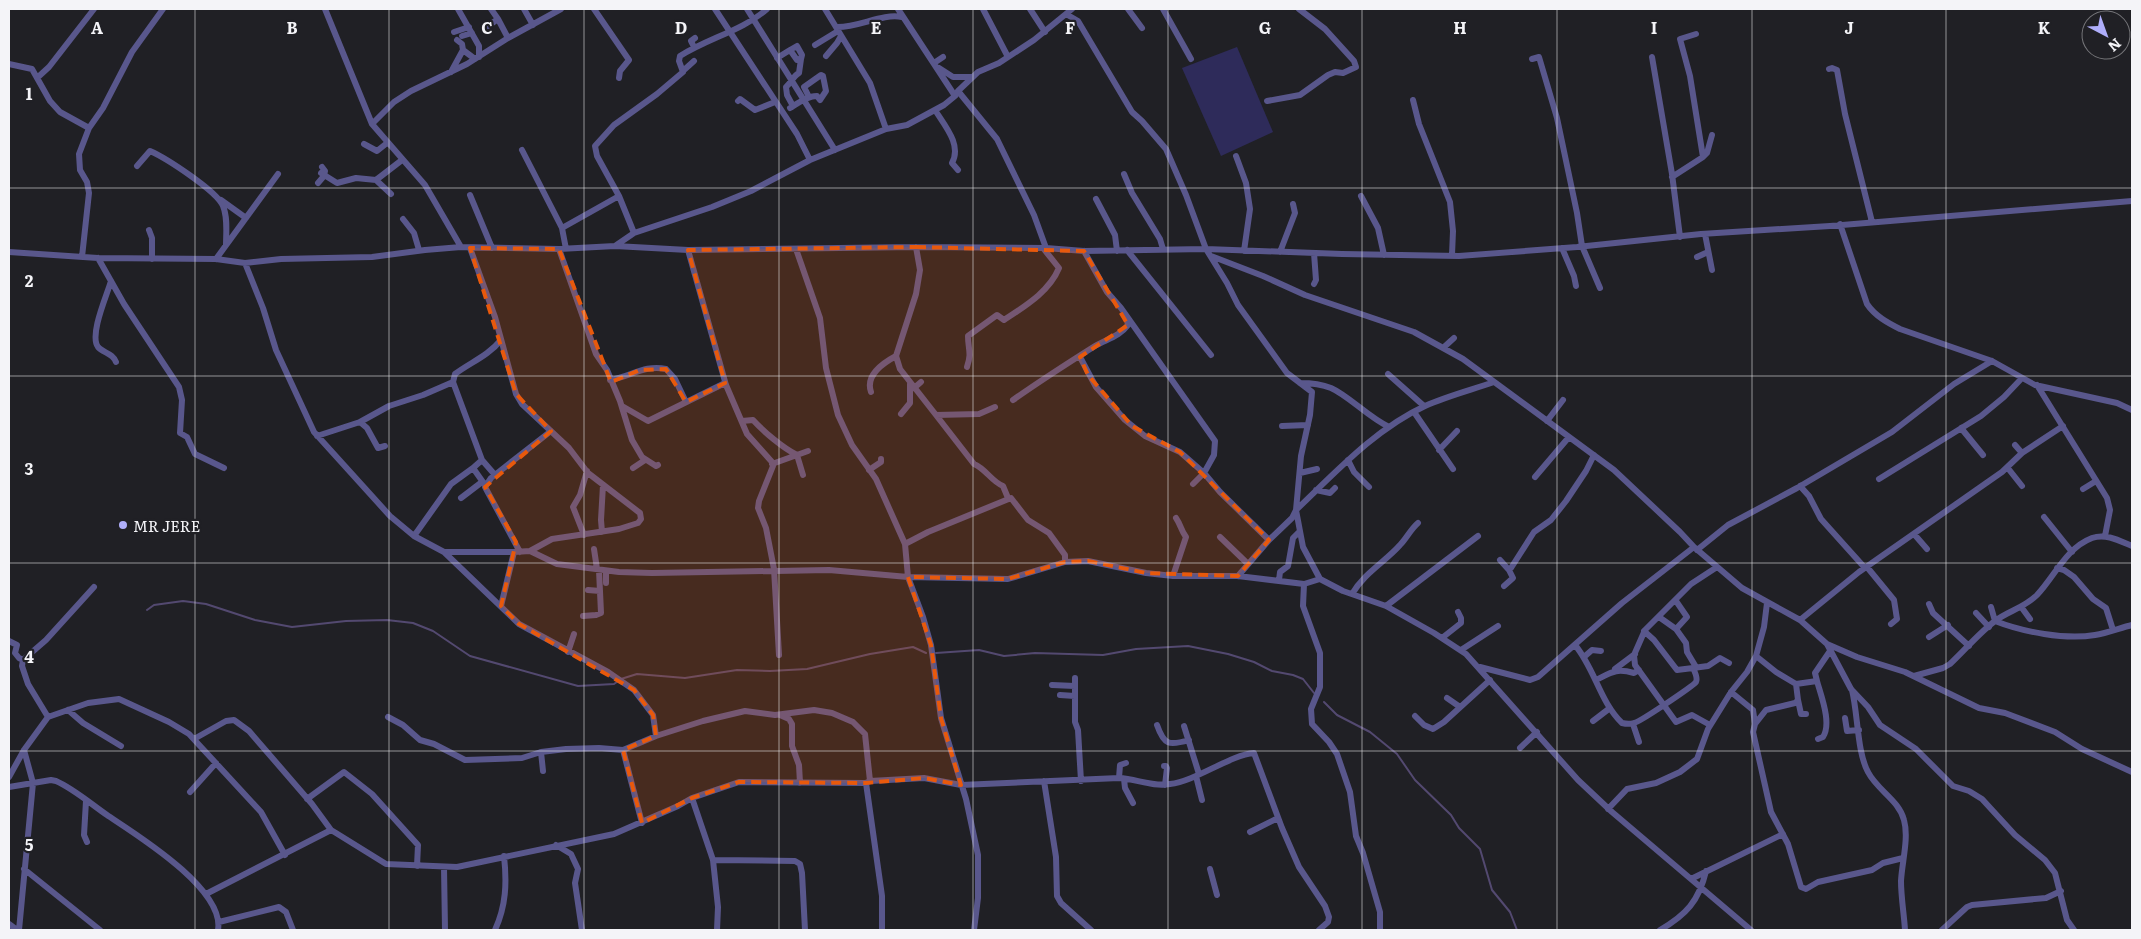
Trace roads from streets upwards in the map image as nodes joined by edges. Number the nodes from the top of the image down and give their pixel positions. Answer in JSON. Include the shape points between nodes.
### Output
{"nodes":[{"id":1,"x":94,"y":9,"type":"edge"},
{"id":2,"x":163,"y":9,"type":"edge"},
{"id":3,"x":325,"y":9,"type":"edge"},
{"id":4,"x":458,"y":9,"type":"edge"},
{"id":5,"x":491,"y":9,"type":"edge"},
{"id":6,"x":524,"y":9,"type":"edge"},
{"id":7,"x":561,"y":9,"type":"edge"},
{"id":8,"x":594,"y":9,"type":"edge"},
{"id":9,"x":715,"y":9,"type":"edge"},
{"id":10,"x":747,"y":9,"type":"edge"},
{"id":11,"x":767,"y":9,"type":"edge"},
{"id":12,"x":826,"y":9,"type":"edge"},
{"id":13,"x":898,"y":9,"type":"edge"},
{"id":14,"x":983,"y":9,"type":"edge"},
{"id":15,"x":1030,"y":9,"type":"edge"},
{"id":16,"x":1072,"y":9,"type":"edge"},
{"id":17,"x":1128,"y":9,"type":"edge"},
{"id":18,"x":1164,"y":9,"type":"edge"},
{"id":19,"x":1299,"y":9,"type":"edge"},
{"id":20,"x":548,"y":12,"type":"edge"},
{"id":21,"x":1066,"y":14,"type":"junction"},
{"id":22,"x":499,"y":17,"type":"junction"},
{"id":23,"x":902,"y":17,"type":"junction"},
{"id":24,"x":754,"y":20,"type":"junction"},
{"id":25,"x":533,"y":25,"type":"junction"},
{"id":26,"x":488,"y":26,"type":"dead end"},
{"id":27,"x":1142,"y":28,"type":"dead end"},
{"id":28,"x":471,"y":30,"type":"junction"},
{"id":29,"x":731,"y":31,"type":"junction"},
{"id":30,"x":838,"y":31,"type":"junction"},
{"id":31,"x":454,"y":32,"type":"dead end"},
{"id":32,"x":1044,"y":32,"type":"junction"},
{"id":33,"x":1696,"y":34,"type":"dead end"},
{"id":34,"x":508,"y":38,"type":"junction"},
{"id":35,"x":695,"y":38,"type":"dead end"},
{"id":36,"x":815,"y":45,"type":"dead end"},
{"id":37,"x":694,"y":47,"type":"junction"},
{"id":38,"x":463,"y":50,"type":"junction"},
{"id":39,"x":826,"y":56,"type":"dead end"},
{"id":40,"x":943,"y":57,"type":"dead end"},
{"id":41,"x":1008,"y":57,"type":"junction"},
{"id":42,"x":1652,"y":57,"type":"dead end"},
{"id":43,"x":477,"y":58,"type":"junction"},
{"id":44,"x":777,"y":58,"type":"junction"},
{"id":45,"x":1191,"y":59,"type":"dead end"},
{"id":46,"x":1532,"y":59,"type":"dead end"},
{"id":47,"x":694,"y":61,"type":"dead end"},
{"id":48,"x":9,"y":64,"type":"edge"},
{"id":49,"x":936,"y":65,"type":"junction"},
{"id":50,"x":1829,"y":69,"type":"dead end"},
{"id":51,"x":684,"y":70,"type":"junction"},
{"id":52,"x":451,"y":72,"type":"junction"},
{"id":53,"x":972,"y":77,"type":"junction"},
{"id":54,"x":37,"y":78,"type":"junction"},
{"id":55,"x":619,"y":78,"type":"dead end"},
{"id":56,"x":792,"y":82,"type":"junction"},
{"id":57,"x":957,"y":94,"type":"junction"},
{"id":58,"x":806,"y":99,"type":"junction"},
{"id":59,"x":1413,"y":100,"type":"dead end"},
{"id":60,"x":738,"y":101,"type":"dead end"},
{"id":61,"x":1267,"y":101,"type":"dead end"},
{"id":62,"x":775,"y":102,"type":"junction"},
{"id":63,"x":935,"y":110,"type":"junction"},
{"id":64,"x":372,"y":124,"type":"junction"},
{"id":65,"x":89,"y":128,"type":"junction"},
{"id":66,"x":886,"y":129,"type":"junction"},
{"id":67,"x":1712,"y":135,"type":"dead end"},
{"id":68,"x":387,"y":143,"type":"junction"},
{"id":69,"x":364,"y":144,"type":"dead end"},
{"id":70,"x":522,"y":150,"type":"dead end"},
{"id":71,"x":835,"y":150,"type":"junction"},
{"id":72,"x":1236,"y":156,"type":"dead end"},
{"id":73,"x":1703,"y":157,"type":"junction"},
{"id":74,"x":402,"y":160,"type":"junction"},
{"id":75,"x":810,"y":160,"type":"junction"},
{"id":76,"x":137,"y":166,"type":"dead end"},
{"id":77,"x":958,"y":170,"type":"dead end"},
{"id":78,"x":278,"y":174,"type":"dead end"},
{"id":79,"x":1124,"y":174,"type":"dead end"},
{"id":80,"x":1672,"y":177,"type":"junction"},
{"id":81,"x":376,"y":180,"type":"junction"},
{"id":82,"x":318,"y":182,"type":"dead end"},
{"id":83,"x":390,"y":194,"type":"dead end"},
{"id":84,"x":470,"y":195,"type":"dead end"},
{"id":85,"x":216,"y":196,"type":"junction"},
{"id":86,"x":619,"y":196,"type":"junction"},
{"id":87,"x":1361,"y":196,"type":"dead end"},
{"id":88,"x":1096,"y":199,"type":"dead end"},
{"id":89,"x":2132,"y":201,"type":"edge"},
{"id":90,"x":1293,"y":204,"type":"dead end"},
{"id":91,"x":246,"y":218,"type":"junction"},
{"id":92,"x":403,"y":219,"type":"dead end"},
{"id":93,"x":1872,"y":222,"type":"junction"},
{"id":94,"x":1840,"y":224,"type":"junction"},
{"id":95,"x":562,"y":228,"type":"junction"},
{"id":96,"x":149,"y":230,"type":"dead end"},
{"id":97,"x":634,"y":233,"type":"junction"},
{"id":98,"x":1705,"y":234,"type":"junction"},
{"id":99,"x":1680,"y":237,"type":"junction"},
{"id":100,"x":226,"y":245,"type":"junction"},
{"id":101,"x":615,"y":246,"type":"junction"},
{"id":102,"x":916,"y":246,"type":"junction"},
{"id":103,"x":1582,"y":246,"type":"junction"},
{"id":104,"x":461,"y":247,"type":"junction"},
{"id":105,"x":470,"y":248,"type":"junction"},
{"id":106,"x":492,"y":248,"type":"junction"},
{"id":107,"x":1044,"y":248,"type":"junction"},
{"id":108,"x":1562,"y":248,"type":"junction"},
{"id":109,"x":562,"y":249,"type":"junction"},
{"id":110,"x":796,"y":249,"type":"junction"},
{"id":111,"x":1206,"y":249,"type":"junction"},
{"id":112,"x":419,"y":250,"type":"junction"},
{"id":113,"x":688,"y":250,"type":"junction"},
{"id":114,"x":1127,"y":250,"type":"junction"},
{"id":115,"x":1162,"y":250,"type":"junction"},
{"id":116,"x":1084,"y":251,"type":"junction"},
{"id":117,"x":1117,"y":251,"type":"junction"},
{"id":118,"x":1244,"y":251,"type":"junction"},
{"id":119,"x":9,"y":252,"type":"edge"},
{"id":120,"x":1280,"y":252,"type":"junction"},
{"id":121,"x":1708,"y":252,"type":"junction"},
{"id":122,"x":1314,"y":253,"type":"junction"},
{"id":123,"x":1384,"y":255,"type":"junction"},
{"id":124,"x":1211,"y":256,"type":"junction"},
{"id":125,"x":1452,"y":256,"type":"junction"},
{"id":126,"x":1697,"y":256,"type":"dead end"},
{"id":127,"x":82,"y":257,"type":"junction"},
{"id":128,"x":98,"y":258,"type":"junction"},
{"id":129,"x":152,"y":259,"type":"junction"},
{"id":130,"x":216,"y":259,"type":"junction"},
{"id":131,"x":245,"y":263,"type":"junction"},
{"id":132,"x":1712,"y":270,"type":"dead end"},
{"id":133,"x":111,"y":281,"type":"junction"},
{"id":134,"x":1314,"y":284,"type":"dead end"},
{"id":135,"x":1576,"y":286,"type":"dead end"},
{"id":136,"x":1600,"y":288,"type":"dead end"},
{"id":137,"x":1127,"y":319,"type":"junction"},
{"id":138,"x":1454,"y":338,"type":"dead end"},
{"id":139,"x":501,"y":340,"type":"junction"},
{"id":140,"x":1443,"y":348,"type":"junction"},
{"id":141,"x":896,"y":356,"type":"junction"},
{"id":142,"x":1211,"y":356,"type":"dead end"},
{"id":143,"x":1080,"y":357,"type":"junction"},
{"id":144,"x":889,"y":360,"type":"junction"},
{"id":145,"x":1992,"y":361,"type":"junction"},
{"id":146,"x":116,"y":362,"type":"dead end"},
{"id":147,"x":967,"y":367,"type":"dead end"},
{"id":148,"x":900,"y":370,"type":"junction"},
{"id":149,"x":1388,"y":374,"type":"dead end"},
{"id":150,"x":2022,"y":378,"type":"junction"},
{"id":151,"x":610,"y":380,"type":"junction"},
{"id":152,"x":453,"y":382,"type":"junction"},
{"id":153,"x":725,"y":382,"type":"junction"},
{"id":154,"x":921,"y":382,"type":"dead end"},
{"id":155,"x":1299,"y":382,"type":"junction"},
{"id":156,"x":1494,"y":382,"type":"junction"},
{"id":157,"x":912,"y":385,"type":"junction"},
{"id":158,"x":2037,"y":385,"type":"junction"},
{"id":159,"x":871,"y":392,"type":"dead end"},
{"id":160,"x":1013,"y":400,"type":"dead end"},
{"id":161,"x":1563,"y":400,"type":"dead end"},
{"id":162,"x":686,"y":402,"type":"junction"},
{"id":163,"x":924,"y":402,"type":"junction"},
{"id":164,"x":910,"y":403,"type":"junction"},
{"id":165,"x":622,"y":406,"type":"junction"},
{"id":166,"x":1424,"y":406,"type":"junction"},
{"id":167,"x":995,"y":408,"type":"dead end"},
{"id":168,"x":2132,"y":410,"type":"edge"},
{"id":169,"x":1414,"y":412,"type":"junction"},
{"id":170,"x":900,"y":414,"type":"dead end"},
{"id":171,"x":936,"y":415,"type":"junction"},
{"id":172,"x":742,"y":421,"type":"junction"},
{"id":173,"x":1546,"y":421,"type":"junction"},
{"id":174,"x":360,"y":422,"type":"junction"},
{"id":175,"x":1308,"y":424,"type":"junction"},
{"id":176,"x":1282,"y":426,"type":"dead end"},
{"id":177,"x":2063,"y":426,"type":"junction"},
{"id":178,"x":1389,"y":427,"type":"junction"},
{"id":179,"x":1961,"y":428,"type":"junction"},
{"id":180,"x":551,"y":431,"type":"junction"},
{"id":181,"x":1457,"y":431,"type":"dead end"},
{"id":182,"x":317,"y":436,"type":"junction"},
{"id":183,"x":1569,"y":437,"type":"junction"},
{"id":184,"x":2014,"y":444,"type":"dead end"},
{"id":185,"x":385,"y":446,"type":"dead end"},
{"id":186,"x":1439,"y":450,"type":"junction"},
{"id":187,"x":808,"y":452,"type":"dead end"},
{"id":188,"x":2022,"y":454,"type":"junction"},
{"id":189,"x":797,"y":455,"type":"junction"},
{"id":190,"x":1594,"y":455,"type":"junction"},
{"id":191,"x":1983,"y":455,"type":"dead end"},
{"id":192,"x":881,"y":459,"type":"dead end"},
{"id":193,"x":482,"y":460,"type":"junction"},
{"id":194,"x":645,"y":460,"type":"junction"},
{"id":195,"x":1348,"y":460,"type":"junction"},
{"id":196,"x":772,"y":464,"type":"junction"},
{"id":197,"x":658,"y":465,"type":"dead end"},
{"id":198,"x":224,"y":468,"type":"dead end"},
{"id":199,"x":473,"y":468,"type":"junction"},
{"id":200,"x":633,"y":468,"type":"dead end"},
{"id":201,"x":2007,"y":468,"type":"junction"},
{"id":202,"x":1317,"y":469,"type":"dead end"},
{"id":203,"x":1453,"y":469,"type":"dead end"},
{"id":204,"x":869,"y":470,"type":"junction"},
{"id":205,"x":586,"y":471,"type":"junction"},
{"id":206,"x":1204,"y":473,"type":"junction"},
{"id":207,"x":1300,"y":473,"type":"junction"},
{"id":208,"x":803,"y":474,"type":"dead end"},
{"id":209,"x":495,"y":475,"type":"junction"},
{"id":210,"x":1535,"y":477,"type":"dead end"},
{"id":211,"x":1879,"y":479,"type":"dead end"},
{"id":212,"x":2096,"y":481,"type":"junction"},
{"id":213,"x":484,"y":483,"type":"junction"},
{"id":214,"x":603,"y":484,"type":"junction"},
{"id":215,"x":1193,"y":484,"type":"dead end"},
{"id":216,"x":1800,"y":486,"type":"junction"},
{"id":217,"x":2022,"y":486,"type":"dead end"},
{"id":218,"x":1369,"y":487,"type":"dead end"},
{"id":219,"x":1335,"y":488,"type":"dead end"},
{"id":220,"x":1316,"y":490,"type":"junction"},
{"id":221,"x":2084,"y":490,"type":"dead end"},
{"id":222,"x":460,"y":498,"type":"dead end"},
{"id":223,"x":1008,"y":498,"type":"junction"},
{"id":224,"x":1296,"y":510,"type":"junction"},
{"id":225,"x":2044,"y":517,"type":"dead end"},
{"id":226,"x":1176,"y":518,"type":"dead end"},
{"id":227,"x":1418,"y":523,"type":"dead end"},
{"id":228,"x":602,"y":532,"type":"junction"},
{"id":229,"x":1299,"y":532,"type":"junction"},
{"id":230,"x":1914,"y":534,"type":"junction"},
{"id":231,"x":584,"y":535,"type":"junction"},
{"id":232,"x":414,"y":536,"type":"junction"},
{"id":233,"x":1220,"y":536,"type":"dead end"},
{"id":234,"x":1478,"y":536,"type":"dead end"},
{"id":235,"x":2105,"y":536,"type":"junction"},
{"id":236,"x":1269,"y":540,"type":"junction"},
{"id":237,"x":905,"y":544,"type":"junction"},
{"id":238,"x":2132,"y":546,"type":"edge"},
{"id":239,"x":1695,"y":548,"type":"junction"},
{"id":240,"x":594,"y":549,"type":"dead end"},
{"id":241,"x":1927,"y":549,"type":"dead end"},
{"id":242,"x":530,"y":551,"type":"junction"},
{"id":243,"x":444,"y":552,"type":"junction"},
{"id":244,"x":517,"y":552,"type":"junction"},
{"id":245,"x":2072,"y":552,"type":"junction"},
{"id":246,"x":1500,"y":560,"type":"dead end"},
{"id":247,"x":1065,"y":562,"type":"junction"},
{"id":248,"x":1248,"y":564,"type":"junction"},
{"id":249,"x":1717,"y":567,"type":"junction"},
{"id":250,"x":1866,"y":567,"type":"junction"},
{"id":251,"x":2057,"y":568,"type":"junction"},
{"id":252,"x":774,"y":569,"type":"junction"},
{"id":253,"x":601,"y":570,"type":"junction"},
{"id":254,"x":1509,"y":570,"type":"junction"},
{"id":255,"x":1173,"y":576,"type":"junction"},
{"id":256,"x":1238,"y":576,"type":"junction"},
{"id":257,"x":908,"y":577,"type":"junction"},
{"id":258,"x":1320,"y":579,"type":"junction"},
{"id":259,"x":1279,"y":580,"type":"junction"},
{"id":260,"x":606,"y":583,"type":"dead end"},
{"id":261,"x":1304,"y":584,"type":"junction"},
{"id":262,"x":1504,"y":586,"type":"dead end"},
{"id":263,"x":94,"y":587,"type":"dead end"},
{"id":264,"x":588,"y":590,"type":"dead end"},
{"id":265,"x":600,"y":591,"type":"junction"},
{"id":266,"x":1352,"y":594,"type":"junction"},
{"id":267,"x":1676,"y":600,"type":"junction"},
{"id":268,"x":1767,"y":603,"type":"junction"},
{"id":269,"x":1929,"y":604,"type":"dead end"},
{"id":270,"x":501,"y":606,"type":"junction"},
{"id":271,"x":1386,"y":606,"type":"junction"},
{"id":272,"x":1991,"y":607,"type":"dead end"},
{"id":273,"x":2022,"y":608,"type":"junction"},
{"id":274,"x":1458,"y":612,"type":"dead end"},
{"id":275,"x":1976,"y":613,"type":"dead end"},
{"id":276,"x":584,"y":616,"type":"dead end"},
{"id":277,"x":1659,"y":617,"type":"junction"},
{"id":278,"x":2030,"y":619,"type":"dead end"},
{"id":279,"x":1800,"y":620,"type":"junction"},
{"id":280,"x":1995,"y":621,"type":"junction"},
{"id":281,"x":1891,"y":624,"type":"dead end"},
{"id":282,"x":2132,"y":624,"type":"edge"},
{"id":283,"x":1948,"y":625,"type":"junction"},
{"id":284,"x":1498,"y":626,"type":"dead end"},
{"id":285,"x":1989,"y":627,"type":"junction"},
{"id":286,"x":1676,"y":629,"type":"junction"},
{"id":287,"x":2113,"y":630,"type":"junction"},
{"id":288,"x":1644,"y":631,"type":"junction"},
{"id":289,"x":574,"y":634,"type":"dead end"},
{"id":290,"x":1929,"y":637,"type":"dead end"},
{"id":291,"x":1442,"y":638,"type":"junction"},
{"id":292,"x":9,"y":641,"type":"edge"},
{"id":293,"x":1575,"y":646,"type":"junction"},
{"id":294,"x":1969,"y":646,"type":"junction"},
{"id":295,"x":1829,"y":647,"type":"junction"},
{"id":296,"x":1461,"y":650,"type":"junction"},
{"id":297,"x":1601,"y":651,"type":"dead end"},
{"id":298,"x":568,"y":652,"type":"junction"},
{"id":299,"x":1635,"y":654,"type":"junction"},
{"id":300,"x":779,"y":655,"type":"dead end"},
{"id":301,"x":1584,"y":656,"type":"junction"},
{"id":302,"x":1756,"y":656,"type":"junction"},
{"id":303,"x":23,"y":660,"type":"junction"},
{"id":304,"x":1729,"y":663,"type":"dead end"},
{"id":305,"x":1480,"y":667,"type":"junction"},
{"id":306,"x":1695,"y":667,"type":"junction"},
{"id":307,"x":1639,"y":670,"type":"junction"},
{"id":308,"x":1612,"y":671,"type":"junction"},
{"id":309,"x":1914,"y":676,"type":"junction"},
{"id":310,"x":1075,"y":678,"type":"dead end"},
{"id":311,"x":1490,"y":680,"type":"junction"},
{"id":312,"x":1596,"y":680,"type":"junction"},
{"id":313,"x":1817,"y":681,"type":"junction"},
{"id":314,"x":1796,"y":684,"type":"junction"},
{"id":315,"x":1052,"y":685,"type":"dead end"},
{"id":316,"x":1075,"y":686,"type":"junction"},
{"id":317,"x":1851,"y":689,"type":"junction"},
{"id":318,"x":1731,"y":692,"type":"junction"},
{"id":319,"x":1060,"y":695,"type":"dead end"},
{"id":320,"x":1075,"y":696,"type":"junction"},
{"id":321,"x":1447,"y":698,"type":"dead end"},
{"id":322,"x":1798,"y":700,"type":"junction"},
{"id":323,"x":1664,"y":706,"type":"junction"},
{"id":324,"x":1460,"y":707,"type":"junction"},
{"id":325,"x":1610,"y":708,"type":"junction"},
{"id":326,"x":68,"y":710,"type":"junction"},
{"id":327,"x":780,"y":714,"type":"junction"},
{"id":328,"x":1806,"y":714,"type":"dead end"},
{"id":329,"x":1415,"y":716,"type":"dead end"},
{"id":330,"x":48,"y":717,"type":"junction"},
{"id":331,"x":388,"y":717,"type":"dead end"},
{"id":332,"x":1846,"y":718,"type":"dead end"},
{"id":333,"x":1593,"y":721,"type":"dead end"},
{"id":334,"x":1633,"y":724,"type":"junction"},
{"id":335,"x":1755,"y":724,"type":"junction"},
{"id":336,"x":1157,"y":725,"type":"dead end"},
{"id":337,"x":1710,"y":725,"type":"junction"},
{"id":338,"x":1184,"y":726,"type":"dead end"},
{"id":339,"x":1859,"y":730,"type":"junction"},
{"id":340,"x":1537,"y":732,"type":"junction"},
{"id":341,"x":656,"y":736,"type":"junction"},
{"id":342,"x":194,"y":739,"type":"junction"},
{"id":343,"x":1818,"y":739,"type":"dead end"},
{"id":344,"x":1189,"y":740,"type":"junction"},
{"id":345,"x":1639,"y":742,"type":"dead end"},
{"id":346,"x":121,"y":746,"type":"dead end"},
{"id":347,"x":1520,"y":748,"type":"dead end"},
{"id":348,"x":24,"y":750,"type":"junction"},
{"id":349,"x":623,"y":750,"type":"junction"},
{"id":350,"x":541,"y":752,"type":"junction"},
{"id":351,"x":216,"y":763,"type":"junction"},
{"id":352,"x":1126,"y":763,"type":"dead end"},
{"id":353,"x":1164,"y":766,"type":"dead end"},
{"id":354,"x":544,"y":771,"type":"dead end"},
{"id":355,"x":2132,"y":772,"type":"edge"},
{"id":356,"x":1197,"y":775,"type":"junction"},
{"id":357,"x":9,"y":777,"type":"edge"},
{"id":358,"x":1122,"y":778,"type":"junction"},
{"id":359,"x":1044,"y":781,"type":"junction"},
{"id":360,"x":1081,"y":781,"type":"junction"},
{"id":361,"x":868,"y":782,"type":"junction"},
{"id":362,"x":33,"y":783,"type":"junction"},
{"id":363,"x":800,"y":783,"type":"junction"},
{"id":364,"x":1165,"y":784,"type":"junction"},
{"id":365,"x":961,"y":785,"type":"junction"},
{"id":366,"x":9,"y":787,"type":"edge"},
{"id":367,"x":190,"y":792,"type":"dead end"},
{"id":368,"x":692,"y":798,"type":"junction"},
{"id":369,"x":307,"y":799,"type":"junction"},
{"id":370,"x":86,"y":800,"type":"junction"},
{"id":371,"x":1202,"y":800,"type":"dead end"},
{"id":372,"x":1133,"y":804,"type":"dead end"},
{"id":373,"x":1608,"y":809,"type":"junction"},
{"id":374,"x":1278,"y":818,"type":"junction"},
{"id":375,"x":642,"y":822,"type":"junction"},
{"id":376,"x":330,"y":830,"type":"junction"},
{"id":377,"x":1250,"y":832,"type":"dead end"},
{"id":378,"x":1783,"y":834,"type":"junction"},
{"id":379,"x":87,"y":842,"type":"dead end"},
{"id":380,"x":556,"y":845,"type":"junction"},
{"id":381,"x":285,"y":855,"type":"junction"},
{"id":382,"x":504,"y":856,"type":"junction"},
{"id":383,"x":1903,"y":858,"type":"junction"},
{"id":384,"x":713,"y":860,"type":"junction"},
{"id":385,"x":417,"y":866,"type":"junction"},
{"id":386,"x":444,"y":867,"type":"junction"},
{"id":387,"x":24,"y":869,"type":"junction"},
{"id":388,"x":1210,"y":869,"type":"dead end"},
{"id":389,"x":1706,"y":871,"type":"junction"},
{"id":390,"x":1691,"y":879,"type":"junction"},
{"id":391,"x":1702,"y":888,"type":"junction"},
{"id":392,"x":2061,"y":891,"type":"junction"},
{"id":393,"x":206,"y":894,"type":"junction"},
{"id":394,"x":1217,"y":895,"type":"dead end"},
{"id":395,"x":219,"y":922,"type":"junction"},
{"id":396,"x":9,"y":924,"type":"edge"},
{"id":397,"x":18,"y":930,"type":"edge"},
{"id":398,"x":100,"y":930,"type":"edge"},
{"id":399,"x":218,"y":930,"type":"edge"},
{"id":400,"x":294,"y":930,"type":"edge"},
{"id":401,"x":445,"y":930,"type":"edge"},
{"id":402,"x":495,"y":930,"type":"edge"},
{"id":403,"x":582,"y":930,"type":"edge"},
{"id":404,"x":717,"y":930,"type":"edge"},
{"id":405,"x":806,"y":930,"type":"edge"},
{"id":406,"x":882,"y":930,"type":"edge"},
{"id":407,"x":974,"y":930,"type":"edge"},
{"id":408,"x":1091,"y":930,"type":"edge"},
{"id":409,"x":1319,"y":930,"type":"edge"},
{"id":410,"x":1380,"y":930,"type":"edge"},
{"id":411,"x":1660,"y":930,"type":"edge"},
{"id":412,"x":1751,"y":930,"type":"edge"},
{"id":413,"x":1905,"y":930,"type":"edge"},
{"id":414,"x":1942,"y":930,"type":"edge"},
{"id":415,"x":2074,"y":930,"type":"edge"}],
"edges":[{"from":1,"to":54,"type":"street","via":[[49,68]]},
{"from":2,"to":65,"type":"street","via":[[132,52]]},
{"from":3,"to":64,"type":"street"},
{"from":4,"to":28,"type":"street"},
{"from":5,"to":22,"type":"street"},
{"from":6,"to":25,"type":"street"},
{"from":7,"to":20,"type":"street"},
{"from":8,"to":55,"type":"street","via":[[629,60],[620,71]]},
{"from":9,"to":29,"type":"street"},
{"from":10,"to":24,"type":"street"},
{"from":11,"to":24,"type":"street"},
{"from":12,"to":30,"type":"street"},
{"from":13,"to":23,"type":"street"},
{"from":14,"to":41,"type":"street"},
{"from":15,"to":32,"type":"street"},
{"from":16,"to":21,"type":"street"},
{"from":17,"to":27,"type":"street"},
{"from":18,"to":45,"type":"street"},
{"from":19,"to":61,"type":"street","via":[[1325,28],[1356,67],[1328,75],[1300,95]]},
{"from":20,"to":25,"type":"street"},
{"from":21,"to":32,"type":"street"},
{"from":21,"to":111,"type":"street","via":[[1078,21],[1132,112],[1166,149]]},
{"from":22,"to":26,"type":"street"},
{"from":22,"to":34,"type":"street"},
{"from":23,"to":30,"type":"street","via":[[889,17]]},
{"from":23,"to":49,"type":"street"},
{"from":24,"to":29,"type":"street"},
{"from":24,"to":44,"type":"street"},
{"from":25,"to":34,"type":"street"},
{"from":28,"to":31,"type":"street"},
{"from":28,"to":38,"type":"street","via":[[460,38]]},
{"from":28,"to":43,"type":"street","via":[[480,46]]},
{"from":29,"to":37,"type":"street"},
{"from":29,"to":62,"type":"street"},
{"from":30,"to":36,"type":"street"},
{"from":30,"to":39,"type":"street","via":[[837,43]]},
{"from":30,"to":66,"type":"street","via":[[870,83]]},
{"from":32,"to":41,"type":"street"},
{"from":33,"to":73,"type":"street","via":[[1680,39],[1690,76]]},
{"from":34,"to":43,"type":"street"},
{"from":35,"to":37,"type":"street","via":[[691,41]]},
{"from":37,"to":51,"type":"street","via":[[678,58]]},
{"from":38,"to":43,"type":"street"},
{"from":38,"to":52,"type":"street"},
{"from":40,"to":49,"type":"street"},
{"from":41,"to":53,"type":"street"},
{"from":42,"to":80,"type":"street"},
{"from":43,"to":52,"type":"street"},
{"from":44,"to":56,"type":"street"},
{"from":44,"to":56,"type":"street","via":[[790,50],[797,60],[801,59],[799,72]]},
{"from":46,"to":103,"type":"street","via":[[1539,57],[1557,118]]},
{"from":47,"to":51,"type":"street"},
{"from":48,"to":54,"type":"street","via":[[32,69]]},
{"from":49,"to":53,"type":"street","via":[[953,77]]},
{"from":49,"to":57,"type":"street"},
{"from":50,"to":93,"type":"street","via":[[1838,70],[1845,114]]},
{"from":51,"to":86,"type":"street","via":[[596,142],[597,156]]},
{"from":52,"to":64,"type":"street","via":[[394,102]]},
{"from":53,"to":57,"type":"street"},
{"from":54,"to":65,"type":"street","via":[[60,112]]},
{"from":56,"to":58,"type":"street"},
{"from":56,"to":58,"type":"street","via":[[786,87],[792,107]]},
{"from":57,"to":63,"type":"street"},
{"from":57,"to":107,"type":"street","via":[[996,139],[1034,215]]},
{"from":58,"to":71,"type":"street"},
{"from":59,"to":125,"type":"street","via":[[1419,124],[1450,202]]},
{"from":60,"to":62,"type":"street","via":[[740,99],[755,110]]},
{"from":62,"to":75,"type":"street"},
{"from":63,"to":66,"type":"street","via":[[907,125]]},
{"from":63,"to":77,"type":"street","via":[[955,144],[956,157],[952,163]]},
{"from":64,"to":68,"type":"street"},
{"from":65,"to":127,"type":"street","via":[[78,163],[89,193]]},
{"from":66,"to":71,"type":"street"},
{"from":67,"to":73,"type":"street"},
{"from":68,"to":69,"type":"street","via":[[376,151]]},
{"from":68,"to":74,"type":"street"},
{"from":70,"to":95,"type":"street"},
{"from":71,"to":75,"type":"street"},
{"from":72,"to":118,"type":"street","via":[[1246,183],[1250,209]]},
{"from":73,"to":80,"type":"street"},
{"from":74,"to":81,"type":"street"},
{"from":74,"to":104,"type":"street","via":[[425,185]]},
{"from":75,"to":97,"type":"street","via":[[712,207]]},
{"from":76,"to":85,"type":"street","via":[[150,151],[165,158]]},
{"from":78,"to":91,"type":"street"},
{"from":79,"to":115,"type":"street","via":[[1160,239]]},
{"from":80,"to":99,"type":"street"},
{"from":81,"to":82,"type":"street","via":[[356,178],[336,183],[322,172]]},
{"from":81,"to":83,"type":"street"},
{"from":84,"to":106,"type":"street"},
{"from":85,"to":91,"type":"street"},
{"from":85,"to":100,"type":"street","via":[[224,207]]},
{"from":86,"to":95,"type":"street"},
{"from":86,"to":97,"type":"street"},
{"from":87,"to":123,"type":"street","via":[[1378,228]]},
{"from":88,"to":117,"type":"street","via":[[1115,235]]},
{"from":89,"to":93,"type":"street"},
{"from":90,"to":120,"type":"street","via":[[1295,213]]},
{"from":91,"to":100,"type":"street"},
{"from":92,"to":112,"type":"street","via":[[414,234]]},
{"from":93,"to":94,"type":"street"},
{"from":94,"to":98,"type":"street"},
{"from":94,"to":145,"type":"street","via":[[1871,309],[1900,329]]},
{"from":95,"to":109,"type":"street"},
{"from":96,"to":129,"type":"street"},
{"from":97,"to":101,"type":"street"},
{"from":98,"to":99,"type":"street"},
{"from":98,"to":121,"type":"street"},
{"from":99,"to":103,"type":"street"},
{"from":100,"to":130,"type":"street"},
{"from":101,"to":109,"type":"street"},
{"from":101,"to":113,"type":"street"},
{"from":102,"to":107,"type":"street"},
{"from":102,"to":110,"type":"street"},
{"from":102,"to":141,"type":"street","via":[[920,270],[918,286]]},
{"from":103,"to":108,"type":"street"},
{"from":103,"to":136,"type":"street"},
{"from":104,"to":105,"type":"street"},
{"from":104,"to":112,"type":"street"},
{"from":105,"to":106,"type":"street"},
{"from":105,"to":139,"type":"street"},
{"from":106,"to":109,"type":"street"},
{"from":107,"to":116,"type":"street"},
{"from":107,"to":147,"type":"street","via":[[1059,268],[1056,274],[1030,303],[1004,320],[997,315],[968,336],[971,353]]},
{"from":108,"to":125,"type":"street"},
{"from":108,"to":135,"type":"street"},
{"from":109,"to":151,"type":"street","via":[[590,338]]},
{"from":110,"to":113,"type":"street"},
{"from":110,"to":204,"type":"street","via":[[820,318],[826,368],[838,415],[852,445]]},
{"from":111,"to":115,"type":"street"},
{"from":111,"to":118,"type":"street"},
{"from":111,"to":124,"type":"street"},
{"from":112,"to":131,"type":"street","via":[[372,257]]},
{"from":113,"to":153,"type":"street"},
{"from":114,"to":115,"type":"street"},
{"from":114,"to":117,"type":"street"},
{"from":114,"to":142,"type":"street"},
{"from":116,"to":117,"type":"street"},
{"from":116,"to":137,"type":"street","via":[[1106,292]]},
{"from":118,"to":120,"type":"street"},
{"from":119,"to":127,"type":"street"},
{"from":120,"to":122,"type":"street"},
{"from":121,"to":126,"type":"street"},
{"from":121,"to":132,"type":"street"},
{"from":122,"to":123,"type":"street"},
{"from":122,"to":134,"type":"street"},
{"from":123,"to":125,"type":"street"},
{"from":124,"to":140,"type":"street","via":[[1305,295],[1399,325]]},
{"from":124,"to":155,"type":"street","via":[[1238,306],[1283,367]]},
{"from":127,"to":128,"type":"street"},
{"from":128,"to":129,"type":"street"},
{"from":128,"to":133,"type":"street"},
{"from":129,"to":130,"type":"street"},
{"from":130,"to":131,"type":"street"},
{"from":131,"to":182,"type":"street","via":[[276,350]]},
{"from":133,"to":146,"type":"street","via":[[96,327],[96,341],[98,348],[115,358]]},
{"from":133,"to":198,"type":"street","via":[[179,387],[182,400],[180,432],[187,437],[195,454]]},
{"from":137,"to":143,"type":"street","via":[[1128,325],[1120,333]]},
{"from":137,"to":206,"type":"street","via":[[1215,441],[1214,455]]},
{"from":138,"to":140,"type":"street"},
{"from":139,"to":152,"type":"street","via":[[492,351],[455,374]]},
{"from":139,"to":180,"type":"street","via":[[516,394],[522,404]]},
{"from":140,"to":156,"type":"street"},
{"from":141,"to":144,"type":"street"},
{"from":141,"to":148,"type":"street"},
{"from":143,"to":160,"type":"street"},
{"from":143,"to":206,"type":"street","via":[[1096,387],[1132,426],[1145,436],[1180,452]]},
{"from":144,"to":148,"type":"street"},
{"from":144,"to":159,"type":"street","via":[[878,367],[870,380]]},
{"from":145,"to":150,"type":"street"},
{"from":145,"to":216,"type":"street","via":[[1954,384],[1892,432]]},
{"from":148,"to":157,"type":"street"},
{"from":149,"to":166,"type":"street"},
{"from":150,"to":158,"type":"street"},
{"from":150,"to":179,"type":"street","via":[[2004,398]]},
{"from":151,"to":162,"type":"street","via":[[656,366],[666,369],[675,379]]},
{"from":151,"to":165,"type":"street"},
{"from":152,"to":174,"type":"street","via":[[389,406]]},
{"from":152,"to":193,"type":"street"},
{"from":153,"to":162,"type":"street"},
{"from":153,"to":172,"type":"street"},
{"from":154,"to":157,"type":"street"},
{"from":155,"to":175,"type":"street","via":[[1312,392]]},
{"from":155,"to":178,"type":"street","via":[[1337,391]]},
{"from":156,"to":166,"type":"street"},
{"from":156,"to":173,"type":"street"},
{"from":157,"to":163,"type":"street"},
{"from":157,"to":164,"type":"street"},
{"from":158,"to":168,"type":"street","via":[[2117,402]]},
{"from":158,"to":177,"type":"street"},
{"from":161,"to":173,"type":"street"},
{"from":162,"to":165,"type":"street","via":[[648,421]]},
{"from":163,"to":164,"type":"street"},
{"from":163,"to":171,"type":"street"},
{"from":164,"to":170,"type":"street"},
{"from":165,"to":194,"type":"street","via":[[632,440]]},
{"from":166,"to":169,"type":"street"},
{"from":167,"to":171,"type":"street","via":[[979,414]]},
{"from":169,"to":178,"type":"street"},
{"from":169,"to":186,"type":"street"},
{"from":171,"to":223,"type":"street","via":[[974,464],[996,484],[1003,486]]},
{"from":172,"to":189,"type":"street","via":[[753,420],[761,430]]},
{"from":172,"to":196,"type":"street","via":[[747,434]]},
{"from":173,"to":183,"type":"street"},
{"from":174,"to":182,"type":"street"},
{"from":174,"to":185,"type":"street","via":[[378,448]]},
{"from":175,"to":176,"type":"street"},
{"from":175,"to":207,"type":"street","via":[[1300,456]]},
{"from":177,"to":188,"type":"street"},
{"from":177,"to":212,"type":"street"},
{"from":178,"to":195,"type":"street"},
{"from":179,"to":191,"type":"street"},
{"from":179,"to":211,"type":"street"},
{"from":180,"to":205,"type":"street"},
{"from":180,"to":209,"type":"street"},
{"from":181,"to":186,"type":"street"},
{"from":182,"to":232,"type":"street","via":[[390,516]]},
{"from":183,"to":190,"type":"street"},
{"from":183,"to":210,"type":"street"},
{"from":184,"to":188,"type":"street"},
{"from":186,"to":203,"type":"street"},
{"from":187,"to":189,"type":"street"},
{"from":188,"to":201,"type":"street"},
{"from":189,"to":196,"type":"street"},
{"from":189,"to":208,"type":"street"},
{"from":190,"to":239,"type":"street","via":[[1614,470]]},
{"from":190,"to":254,"type":"street","via":[[1566,500],[1551,520],[1534,532]]},
{"from":192,"to":204,"type":"street"},
{"from":193,"to":199,"type":"street"},
{"from":193,"to":209,"type":"street"},
{"from":194,"to":197,"type":"street"},
{"from":194,"to":200,"type":"street"},
{"from":195,"to":218,"type":"street","via":[[1354,472]]},
{"from":195,"to":220,"type":"street"},
{"from":196,"to":252,"type":"street","via":[[758,508],[766,528]]},
{"from":199,"to":213,"type":"street"},
{"from":199,"to":232,"type":"street","via":[[451,484]]},
{"from":201,"to":217,"type":"street"},
{"from":201,"to":230,"type":"street"},
{"from":202,"to":207,"type":"street"},
{"from":204,"to":237,"type":"street"},
{"from":205,"to":214,"type":"street"},
{"from":205,"to":231,"type":"street","via":[[573,507]]},
{"from":206,"to":215,"type":"street"},
{"from":206,"to":236,"type":"street"},
{"from":207,"to":224,"type":"street"},
{"from":209,"to":213,"type":"street"},
{"from":212,"to":221,"type":"street"},
{"from":212,"to":235,"type":"street","via":[[2107,498],[2110,510]]},
{"from":213,"to":222,"type":"street"},
{"from":213,"to":244,"type":"street","via":[[491,502],[515,541]]},
{"from":214,"to":228,"type":"street"},
{"from":214,"to":228,"type":"street","via":[[640,513],[641,519],[638,523]]},
{"from":216,"to":239,"type":"street","via":[[1728,525]]},
{"from":216,"to":250,"type":"street","via":[[1821,519]]},
{"from":219,"to":220,"type":"street","via":[[1330,493]]},
{"from":220,"to":224,"type":"street"},
{"from":223,"to":237,"type":"street"},
{"from":223,"to":247,"type":"street","via":[[1028,520],[1049,533],[1065,555]]},
{"from":224,"to":229,"type":"street"},
{"from":224,"to":236,"type":"street"},
{"from":225,"to":245,"type":"street"},
{"from":226,"to":255,"type":"street","via":[[1186,537]]},
{"from":227,"to":266,"type":"street","via":[[1401,544],[1358,583]]},
{"from":228,"to":231,"type":"street"},
{"from":229,"to":258,"type":"street"},
{"from":229,"to":259,"type":"street","via":[[1294,538],[1288,566],[1280,572]]},
{"from":230,"to":241,"type":"street"},
{"from":230,"to":250,"type":"street"},
{"from":231,"to":242,"type":"street","via":[[552,539]]},
{"from":232,"to":243,"type":"street"},
{"from":233,"to":248,"type":"street"},
{"from":234,"to":271,"type":"street"},
{"from":235,"to":238,"type":"street"},
{"from":235,"to":245,"type":"street","via":[[2088,540]]},
{"from":236,"to":248,"type":"street"},
{"from":237,"to":257,"type":"street"},
{"from":239,"to":249,"type":"street"},
{"from":239,"to":293,"type":"street","via":[[1616,608]]},
{"from":240,"to":253,"type":"street"},
{"from":242,"to":244,"type":"street"},
{"from":242,"to":253,"type":"street","via":[[557,564]]},
{"from":243,"to":244,"type":"street"},
{"from":243,"to":270,"type":"street"},
{"from":244,"to":270,"type":"street"},
{"from":245,"to":251,"type":"street"},
{"from":246,"to":254,"type":"street"},
{"from":247,"to":255,"type":"street","via":[[1088,561],[1146,574]]},
{"from":247,"to":257,"type":"street","via":[[1008,579]]},
{"from":248,"to":256,"type":"street"},
{"from":249,"to":267,"type":"street","via":[[1691,584]]},
{"from":249,"to":268,"type":"street"},
{"from":250,"to":279,"type":"street"},
{"from":250,"to":281,"type":"street","via":[[1894,600],[1897,619]]},
{"from":251,"to":273,"type":"street","via":[[2037,595]]},
{"from":251,"to":287,"type":"street","via":[[2074,577],[2093,599],[2106,608]]},
{"from":252,"to":253,"type":"street","via":[[652,573]]},
{"from":252,"to":257,"type":"street"},
{"from":252,"to":300,"type":"street"},
{"from":253,"to":260,"type":"street"},
{"from":253,"to":265,"type":"street"},
{"from":254,"to":262,"type":"street","via":[[1513,578]]},
{"from":255,"to":256,"type":"street"},
{"from":256,"to":259,"type":"street"},
{"from":257,"to":365,"type":"street","via":[[931,646],[941,718]]},
{"from":258,"to":261,"type":"street"},
{"from":258,"to":266,"type":"street"},
{"from":259,"to":261,"type":"street"},
{"from":261,"to":410,"type":"street","via":[[1303,606],[1320,653],[1320,687],[1311,709],[1312,724],[1337,754],[1350,792],[1356,836],[1380,912]]},
{"from":263,"to":303,"type":"street","via":[[46,640]]},
{"from":264,"to":265,"type":"street"},
{"from":265,"to":276,"type":"street","via":[[601,613]]},
{"from":266,"to":271,"type":"street"},
{"from":267,"to":277,"type":"street"},
{"from":267,"to":286,"type":"street","via":[[1687,617]]},
{"from":268,"to":279,"type":"street"},
{"from":268,"to":302,"type":"street"},
{"from":269,"to":283,"type":"street"},
{"from":270,"to":298,"type":"street","via":[[519,624]]},
{"from":271,"to":291,"type":"street"},
{"from":272,"to":280,"type":"street"},
{"from":273,"to":278,"type":"street"},
{"from":273,"to":280,"type":"street"},
{"from":274,"to":291,"type":"street","via":[[1460,623]]},
{"from":275,"to":285,"type":"street"},
{"from":277,"to":286,"type":"street"},
{"from":277,"to":288,"type":"street"},
{"from":279,"to":295,"type":"street"},
{"from":280,"to":285,"type":"street"},
{"from":280,"to":287,"type":"street","via":[[2015,629],[2067,637]]},
{"from":282,"to":287,"type":"street"},
{"from":283,"to":290,"type":"street"},
{"from":283,"to":294,"type":"street"},
{"from":284,"to":296,"type":"street"},
{"from":285,"to":294,"type":"street"},
{"from":286,"to":306,"type":"street","via":[[1686,643]]},
{"from":288,"to":299,"type":"street"},
{"from":288,"to":306,"type":"street","via":[[1677,670]]},
{"from":289,"to":298,"type":"street"},
{"from":291,"to":296,"type":"street"},
{"from":292,"to":303,"type":"street","via":[[17,645],[15,653]]},
{"from":293,"to":301,"type":"street"},
{"from":293,"to":305,"type":"street","via":[[1530,680]]},
{"from":294,"to":309,"type":"street","via":[[1950,664]]},
{"from":295,"to":309,"type":"street"},
{"from":295,"to":313,"type":"street","via":[[1815,673]]},
{"from":295,"to":317,"type":"street"},
{"from":296,"to":305,"type":"street"},
{"from":297,"to":301,"type":"street","via":[[1592,650]]},
{"from":298,"to":341,"type":"street","via":[[608,672],[634,690],[654,715]]},
{"from":299,"to":307,"type":"street","via":[[1635,665]]},
{"from":299,"to":308,"type":"street"},
{"from":301,"to":312,"type":"street"},
{"from":302,"to":314,"type":"street"},
{"from":302,"to":318,"type":"street"},
{"from":303,"to":330,"type":"street","via":[[28,684]]},
{"from":304,"to":306,"type":"street","via":[[1720,658],[1708,666]]},
{"from":305,"to":311,"type":"street"},
{"from":306,"to":323,"type":"street","via":[[1696,682]]},
{"from":307,"to":308,"type":"street","via":[[1634,673]]},
{"from":307,"to":323,"type":"street"},
{"from":308,"to":312,"type":"street"},
{"from":309,"to":355,"type":"street","via":[[1979,708],[2006,713],[2055,732],[2082,749]]},
{"from":310,"to":316,"type":"street"},
{"from":311,"to":324,"type":"street"},
{"from":311,"to":340,"type":"street"},
{"from":312,"to":325,"type":"street"},
{"from":313,"to":314,"type":"street"},
{"from":313,"to":343,"type":"street","via":[[1825,705],[1827,731]]},
{"from":314,"to":322,"type":"street"},
{"from":315,"to":316,"type":"street"},
{"from":316,"to":320,"type":"street"},
{"from":317,"to":339,"type":"street"},
{"from":317,"to":392,"type":"street","via":[[1880,726],[1916,749],[1953,786],[1982,799],[2045,860],[2055,873]]},
{"from":318,"to":335,"type":"street","via":[[1753,710]]},
{"from":318,"to":337,"type":"street"},
{"from":319,"to":320,"type":"street"},
{"from":320,"to":360,"type":"street"},
{"from":321,"to":324,"type":"street"},
{"from":322,"to":328,"type":"street","via":[[1801,714]]},
{"from":322,"to":335,"type":"street","via":[[1766,710]]},
{"from":323,"to":334,"type":"street"},
{"from":323,"to":337,"type":"street","via":[[1676,722],[1692,715]]},
{"from":324,"to":329,"type":"street","via":[[1433,729]]},
{"from":325,"to":333,"type":"street"},
{"from":325,"to":334,"type":"street","via":[[1622,723]]},
{"from":326,"to":330,"type":"street"},
{"from":326,"to":342,"type":"street","via":[[88,703],[119,699],[183,729]]},
{"from":326,"to":346,"type":"street"},
{"from":327,"to":341,"type":"street","via":[[745,710]]},
{"from":327,"to":361,"type":"street","via":[[814,710],[832,712],[853,722],[865,734]]},
{"from":327,"to":363,"type":"street","via":[[792,724],[792,746],[799,765]]},
{"from":330,"to":348,"type":"street"},
{"from":331,"to":350,"type":"street","via":[[420,740],[465,760],[522,758]]},
{"from":332,"to":339,"type":"street","via":[[1848,731]]},
{"from":334,"to":345,"type":"street"},
{"from":335,"to":378,"type":"street","via":[[1753,732],[1771,812]]},
{"from":336,"to":344,"type":"street","via":[[1161,737],[1168,743]]},
{"from":337,"to":373,"type":"street","via":[[1700,754],[1689,765],[1656,783],[1627,789]]},
{"from":338,"to":344,"type":"street"},
{"from":339,"to":383,"type":"street","via":[[1868,774],[1900,810],[1904,820]]},
{"from":340,"to":347,"type":"street"},
{"from":340,"to":373,"type":"street"},
{"from":341,"to":349,"type":"street"},
{"from":342,"to":351,"type":"street"},
{"from":342,"to":369,"type":"street","via":[[226,721],[234,720],[249,731]]},
{"from":344,"to":356,"type":"street"},
{"from":348,"to":357,"type":"street"},
{"from":348,"to":362,"type":"street"},
{"from":349,"to":350,"type":"street","via":[[599,748]]},
{"from":349,"to":375,"type":"street"},
{"from":350,"to":354,"type":"street"},
{"from":351,"to":367,"type":"street"},
{"from":351,"to":381,"type":"street","via":[[261,812]]},
{"from":352,"to":358,"type":"street","via":[[1120,765]]},
{"from":353,"to":364,"type":"street","via":[[1167,768]]},
{"from":356,"to":364,"type":"street"},
{"from":356,"to":371,"type":"street"},
{"from":356,"to":374,"type":"street","via":[[1254,753]]},
{"from":358,"to":360,"type":"street"},
{"from":358,"to":364,"type":"street","via":[[1151,785]]},
{"from":358,"to":372,"type":"street"},
{"from":359,"to":360,"type":"street"},
{"from":359,"to":365,"type":"street"},
{"from":359,"to":408,"type":"street","via":[[1056,856],[1057,896]]},
{"from":361,"to":363,"type":"street"},
{"from":361,"to":365,"type":"street","via":[[924,778]]},
{"from":361,"to":406,"type":"street","via":[[882,896]]},
{"from":362,"to":366,"type":"street"},
{"from":362,"to":370,"type":"street","via":[[51,780]]},
{"from":362,"to":387,"type":"street"},
{"from":363,"to":368,"type":"street","via":[[739,782]]},
{"from":365,"to":407,"type":"street","via":[[978,855]]},
{"from":368,"to":375,"type":"street"},
{"from":368,"to":384,"type":"street"},
{"from":369,"to":376,"type":"street"},
{"from":369,"to":385,"type":"street","via":[[344,772],[372,794],[418,845]]},
{"from":370,"to":379,"type":"street","via":[[84,835]]},
{"from":370,"to":393,"type":"street","via":[[173,860]]},
{"from":373,"to":390,"type":"street"},
{"from":374,"to":377,"type":"street"},
{"from":374,"to":409,"type":"street","via":[[1299,867],[1327,912],[1328,922]]},
{"from":375,"to":380,"type":"street","via":[[614,834]]},
{"from":376,"to":381,"type":"street"},
{"from":376,"to":385,"type":"street","via":[[386,864]]},
{"from":378,"to":383,"type":"street","via":[[1803,888],[1872,870],[1883,863]]},
{"from":378,"to":389,"type":"street"},
{"from":380,"to":382,"type":"street"},
{"from":380,"to":403,"type":"street","via":[[571,854],[578,869],[575,883]]},
{"from":381,"to":393,"type":"street"},
{"from":382,"to":386,"type":"street"},
{"from":382,"to":402,"type":"street","via":[[506,882],[502,914]]},
{"from":383,"to":413,"type":"street","via":[[1901,883]]},
{"from":384,"to":404,"type":"street"},
{"from":384,"to":405,"type":"street","via":[[795,861],[800,864]]},
{"from":385,"to":386,"type":"street"},
{"from":386,"to":401,"type":"street"},
{"from":387,"to":397,"type":"street"},
{"from":387,"to":398,"type":"street"},
{"from":388,"to":394,"type":"street"},
{"from":389,"to":390,"type":"street"},
{"from":389,"to":391,"type":"street"},
{"from":390,"to":391,"type":"street"},
{"from":391,"to":411,"type":"street","via":[[1689,909]]},
{"from":391,"to":412,"type":"street"},
{"from":392,"to":414,"type":"street","via":[[2046,898],[1972,905]]},
{"from":392,"to":415,"type":"street","via":[[2067,920]]},
{"from":393,"to":395,"type":"street"},
{"from":395,"to":399,"type":"street"},
{"from":395,"to":400,"type":"street","via":[[279,907],[286,912]]},
{"from":396,"to":397,"type":"street"}]}
